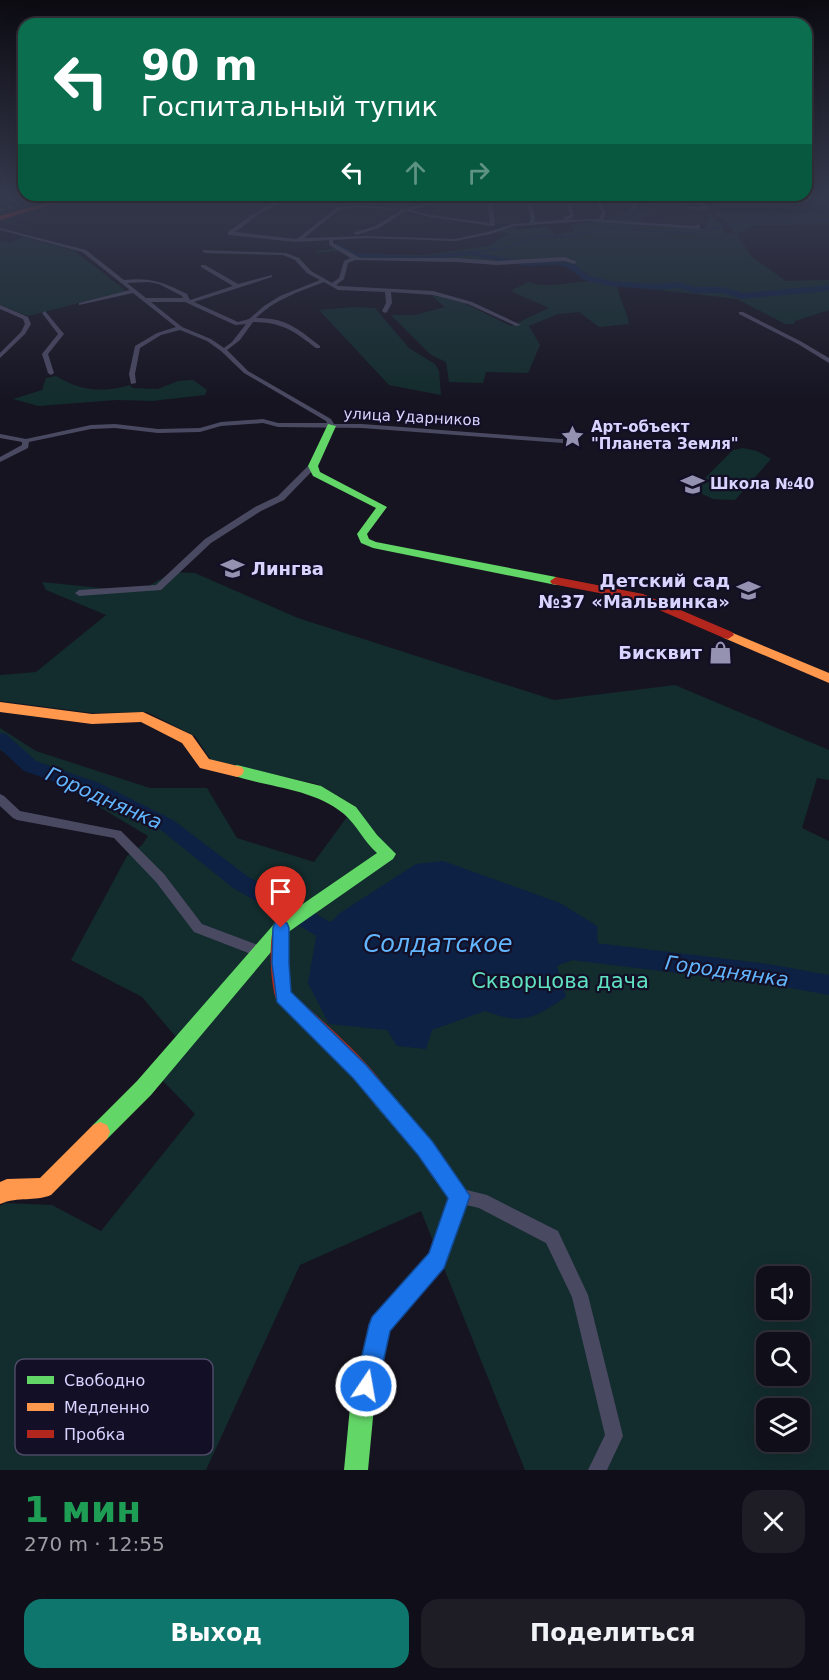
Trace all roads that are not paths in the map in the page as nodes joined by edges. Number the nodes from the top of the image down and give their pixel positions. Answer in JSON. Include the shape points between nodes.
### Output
{"nodes":[{"id":1,"x":101,"y":265,"type":"edge"},
{"id":2,"x":302,"y":265,"type":"edge"},
{"id":3,"x":345,"y":265,"type":"edge"},
{"id":4,"x":203,"y":267,"type":"dead end"},
{"id":5,"x":270,"y":276,"type":"dead end"},
{"id":6,"x":326,"y":280,"type":"junction"},
{"id":7,"x":122,"y":282,"type":"junction"},
{"id":8,"x":334,"y":284,"type":"junction"},
{"id":9,"x":238,"y":287,"type":"junction"},
{"id":10,"x":133,"y":291,"type":"junction"},
{"id":11,"x":388,"y":292,"type":"junction"},
{"id":12,"x":145,"y":300,"type":"junction"},
{"id":13,"x":188,"y":301,"type":"junction"},
{"id":14,"x":81,"y":304,"type":"dead end"},
{"id":15,"x":0,"y":307,"type":"edge"},
{"id":16,"x":385,"y":311,"type":"dead end"},
{"id":17,"x":741,"y":313,"type":"dead end"},
{"id":18,"x":45,"y":314,"type":"dead end"},
{"id":19,"x":253,"y":320,"type":"junction"},
{"id":20,"x":518,"y":325,"type":"dead end"},
{"id":21,"x":180,"y":328,"type":"junction"},
{"id":22,"x":318,"y":347,"type":"dead end"},
{"id":23,"x":224,"y":350,"type":"junction"},
{"id":24,"x":0,"y":356,"type":"edge"},
{"id":25,"x":829,"y":361,"type":"edge"},
{"id":26,"x":51,"y":373,"type":"dead end"},
{"id":27,"x":133,"y":383,"type":"dead end"},
{"id":28,"x":331,"y":426,"type":"junction"},
{"id":29,"x":0,"y":436,"type":"edge"},
{"id":30,"x":26,"y":441,"type":"junction"},
{"id":31,"x":560,"y":441,"type":"dead end"},
{"id":32,"x":0,"y":460,"type":"edge"},
{"id":33,"x":313,"y":466,"type":"junction"},
{"id":34,"x":79,"y":593,"type":"dead end"},
{"id":35,"x":829,"y":678,"type":"edge"},
{"id":36,"x":0,"y":707,"type":"edge"},
{"id":37,"x":0,"y":799,"type":"edge"},
{"id":38,"x":281,"y":928,"type":"junction"},
{"id":39,"x":261,"y":952,"type":"junction"},
{"id":40,"x":0,"y":1194,"type":"edge"},
{"id":41,"x":459,"y":1196,"type":"junction"},
{"id":42,"x":356,"y":1470,"type":"edge"},
{"id":43,"x":597,"y":1470,"type":"edge"}],
"edges":[{"from":1,"to":7,"type":"street","name":"улица Ударников"},
{"from":2,"to":6,"type":"street"},
{"from":3,"to":8,"type":"street","via":[[341,279]]},
{"from":4,"to":9,"type":"street"},
{"from":5,"to":9,"type":"street"},
{"from":6,"to":8,"type":"street"},
{"from":6,"to":19,"type":"street","via":[[273,302]]},
{"from":7,"to":10,"type":"street","name":"улица Ударников"},
{"from":7,"to":13,"type":"street","via":[[158,281],[185,295]]},
{"from":8,"to":11,"type":"street","via":[[338,288]]},
{"from":9,"to":13,"type":"street"},
{"from":10,"to":12,"type":"street","name":"улица Ударников"},
{"from":10,"to":14,"type":"street"},
{"from":11,"to":16,"type":"street"},
{"from":11,"to":20,"type":"street","via":[[433,292],[470,303]]},
{"from":12,"to":13,"type":"street"},
{"from":12,"to":21,"type":"street","name":"улица Ударников"},
{"from":13,"to":19,"type":"street","via":[[237,324]]},
{"from":15,"to":24,"type":"street","via":[[26,318],[28,324]]},
{"from":17,"to":25,"type":"street"},
{"from":18,"to":26,"type":"street","via":[[62,333],[45,354]]},
{"from":19,"to":22,"type":"street","via":[[271,320],[292,327]]},
{"from":19,"to":23,"type":"street","via":[[233,347]]},
{"from":21,"to":23,"type":"street","name":"улица Ударников"},
{"from":21,"to":27,"type":"street","via":[[137,347]]},
{"from":23,"to":28,"type":"street","name":"улица Ударников","via":[[246,372],[329,420]]},
{"from":28,"to":30,"type":"street","via":[[278,425],[263,420],[200,430],[91,427]]},
{"from":28,"to":31,"type":"street","name":"улица Ударников"},
{"from":28,"to":33,"type":"street"},
{"from":29,"to":30,"type":"street"},
{"from":30,"to":32,"type":"street","via":[[25,446]]},
{"from":33,"to":34,"type":"street","via":[[281,498],[258,508],[208,541],[158,588]]},
{"from":33,"to":35,"type":"street","via":[[316,474],[382,507],[362,534],[373,545],[639,597]]},
{"from":36,"to":38,"type":"street","via":[[92,719],[143,717],[187,739],[205,764],[316,790],[351,811],[388,854]]},
{"from":37,"to":39,"type":"street","via":[[17,814],[117,834],[160,878],[198,928]]},
{"from":38,"to":39,"type":"street"},
{"from":38,"to":41,"type":"street","via":[[283,996],[360,1071],[425,1148]]},
{"from":39,"to":40,"type":"street","via":[[144,1088],[44,1188],[7,1189]]},
{"from":41,"to":42,"type":"street","via":[[437,1260],[380,1325],[362,1407]]},
{"from":41,"to":43,"type":"street","via":[[481,1201],[552,1238],[580,1295],[614,1436]]}]}
